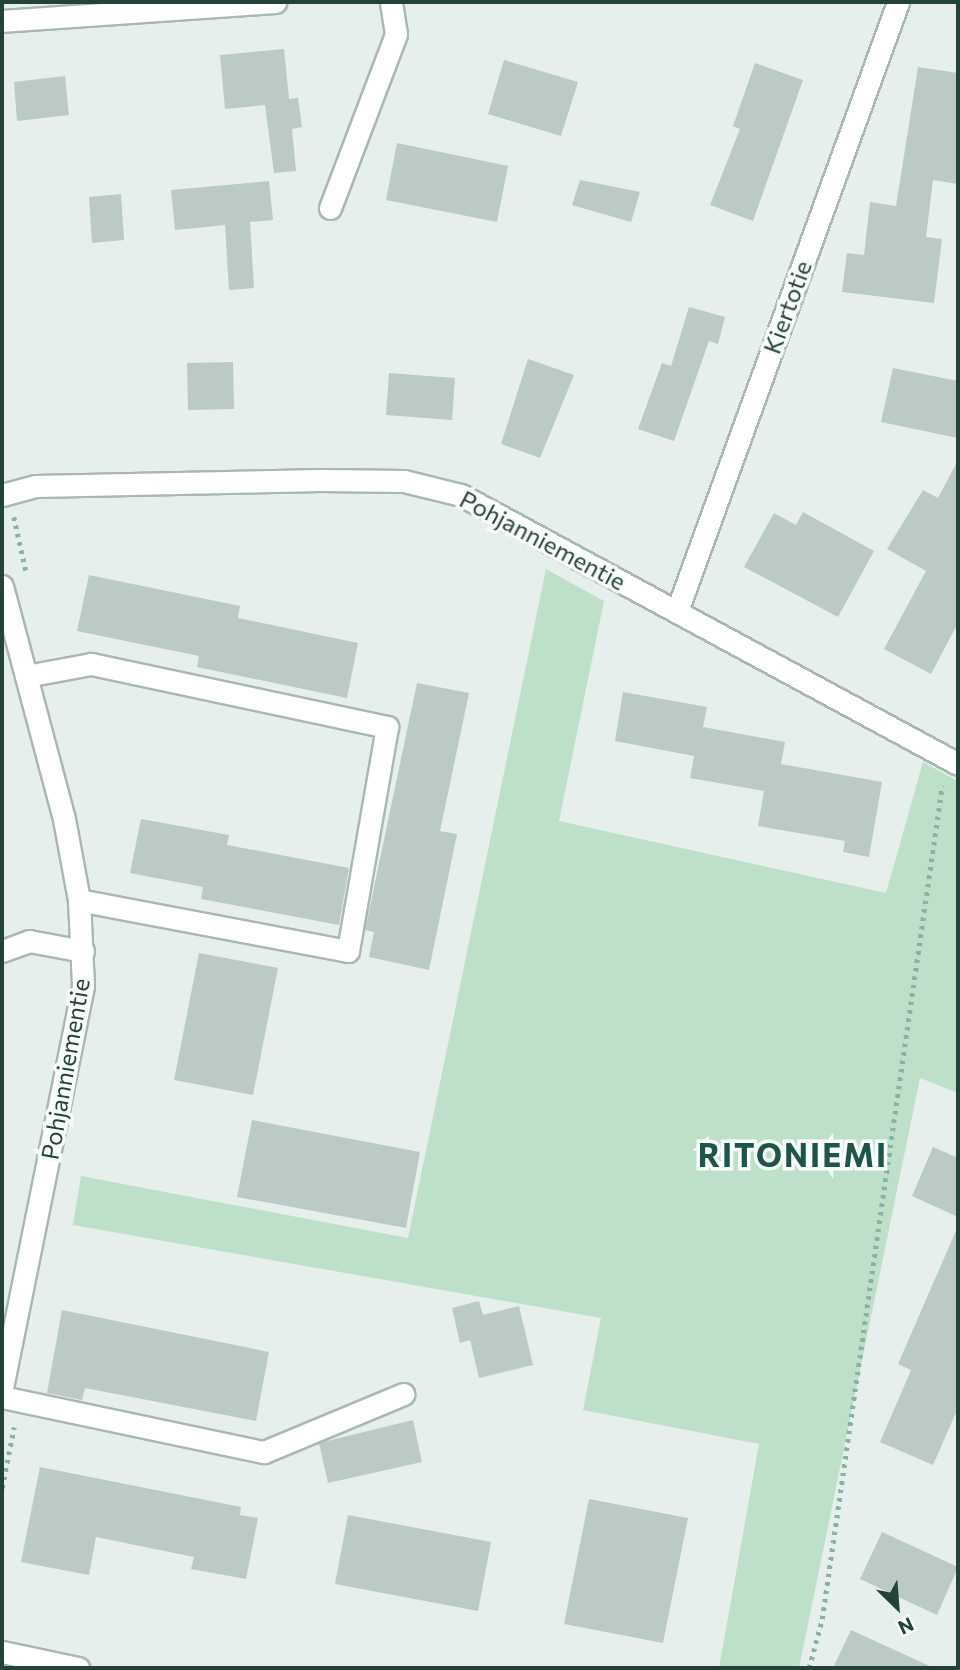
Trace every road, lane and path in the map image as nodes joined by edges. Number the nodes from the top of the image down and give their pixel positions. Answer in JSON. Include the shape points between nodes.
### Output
{"nodes":[{"id":1,"x":275,"y":2,"type":"edge"},
{"id":2,"x":391,"y":2,"type":"edge"},
{"id":3,"x":898,"y":2,"type":"edge"},
{"id":4,"x":2,"y":21,"type":"edge"},
{"id":5,"x":330,"y":208,"type":"dead end"},
{"id":6,"x":2,"y":495,"type":"edge"},
{"id":7,"x":2,"y":586,"type":"edge"},
{"id":8,"x":677,"y":611,"type":"junction"},
{"id":9,"x":26,"y":676,"type":"junction"},
{"id":10,"x":952,"y":760,"type":"edge"},
{"id":11,"x":79,"y":900,"type":"junction"},
{"id":12,"x":2,"y":951,"type":"edge"},
{"id":13,"x":83,"y":951,"type":"junction"},
{"id":14,"x":2,"y":1388,"type":"edge"},
{"id":15,"x":403,"y":1394,"type":"dead end"},
{"id":16,"x":2,"y":1397,"type":"edge"},
{"id":17,"x":2,"y":1652,"type":"edge"},
{"id":18,"x":78,"y":1668,"type":"edge"},
{"id":19,"x":809,"y":1668,"type":"edge"}],
"edges":[{"from":1,"to":4,"type":"street"},
{"from":2,"to":5,"type":"street","via":[[396,34]]},
{"from":3,"to":8,"type":"street","name":"Kiertotie"},
{"from":6,"to":8,"type":"street","name":"Pohjanniementie","via":[[36,486],[404,481],[461,495]]},
{"from":7,"to":9,"type":"street","name":"Pohjanniementie"},
{"from":8,"to":10,"type":"street","name":"Pohjanniementie"},
{"from":9,"to":11,"type":"street","name":"Pohjanniementie"},
{"from":9,"to":11,"type":"street","via":[[91,664],[387,727],[348,951]]},
{"from":10,"to":19,"type":"path","via":[[824,1605]]},
{"from":11,"to":13,"type":"street","name":"Pohjanniementie"},
{"from":12,"to":13,"type":"street","via":[[29,941]]},
{"from":13,"to":14,"type":"street","name":"Pohjanniementie","via":[[83,986]]},
{"from":15,"to":16,"type":"street","via":[[264,1452]]},
{"from":17,"to":18,"type":"street"}]}
